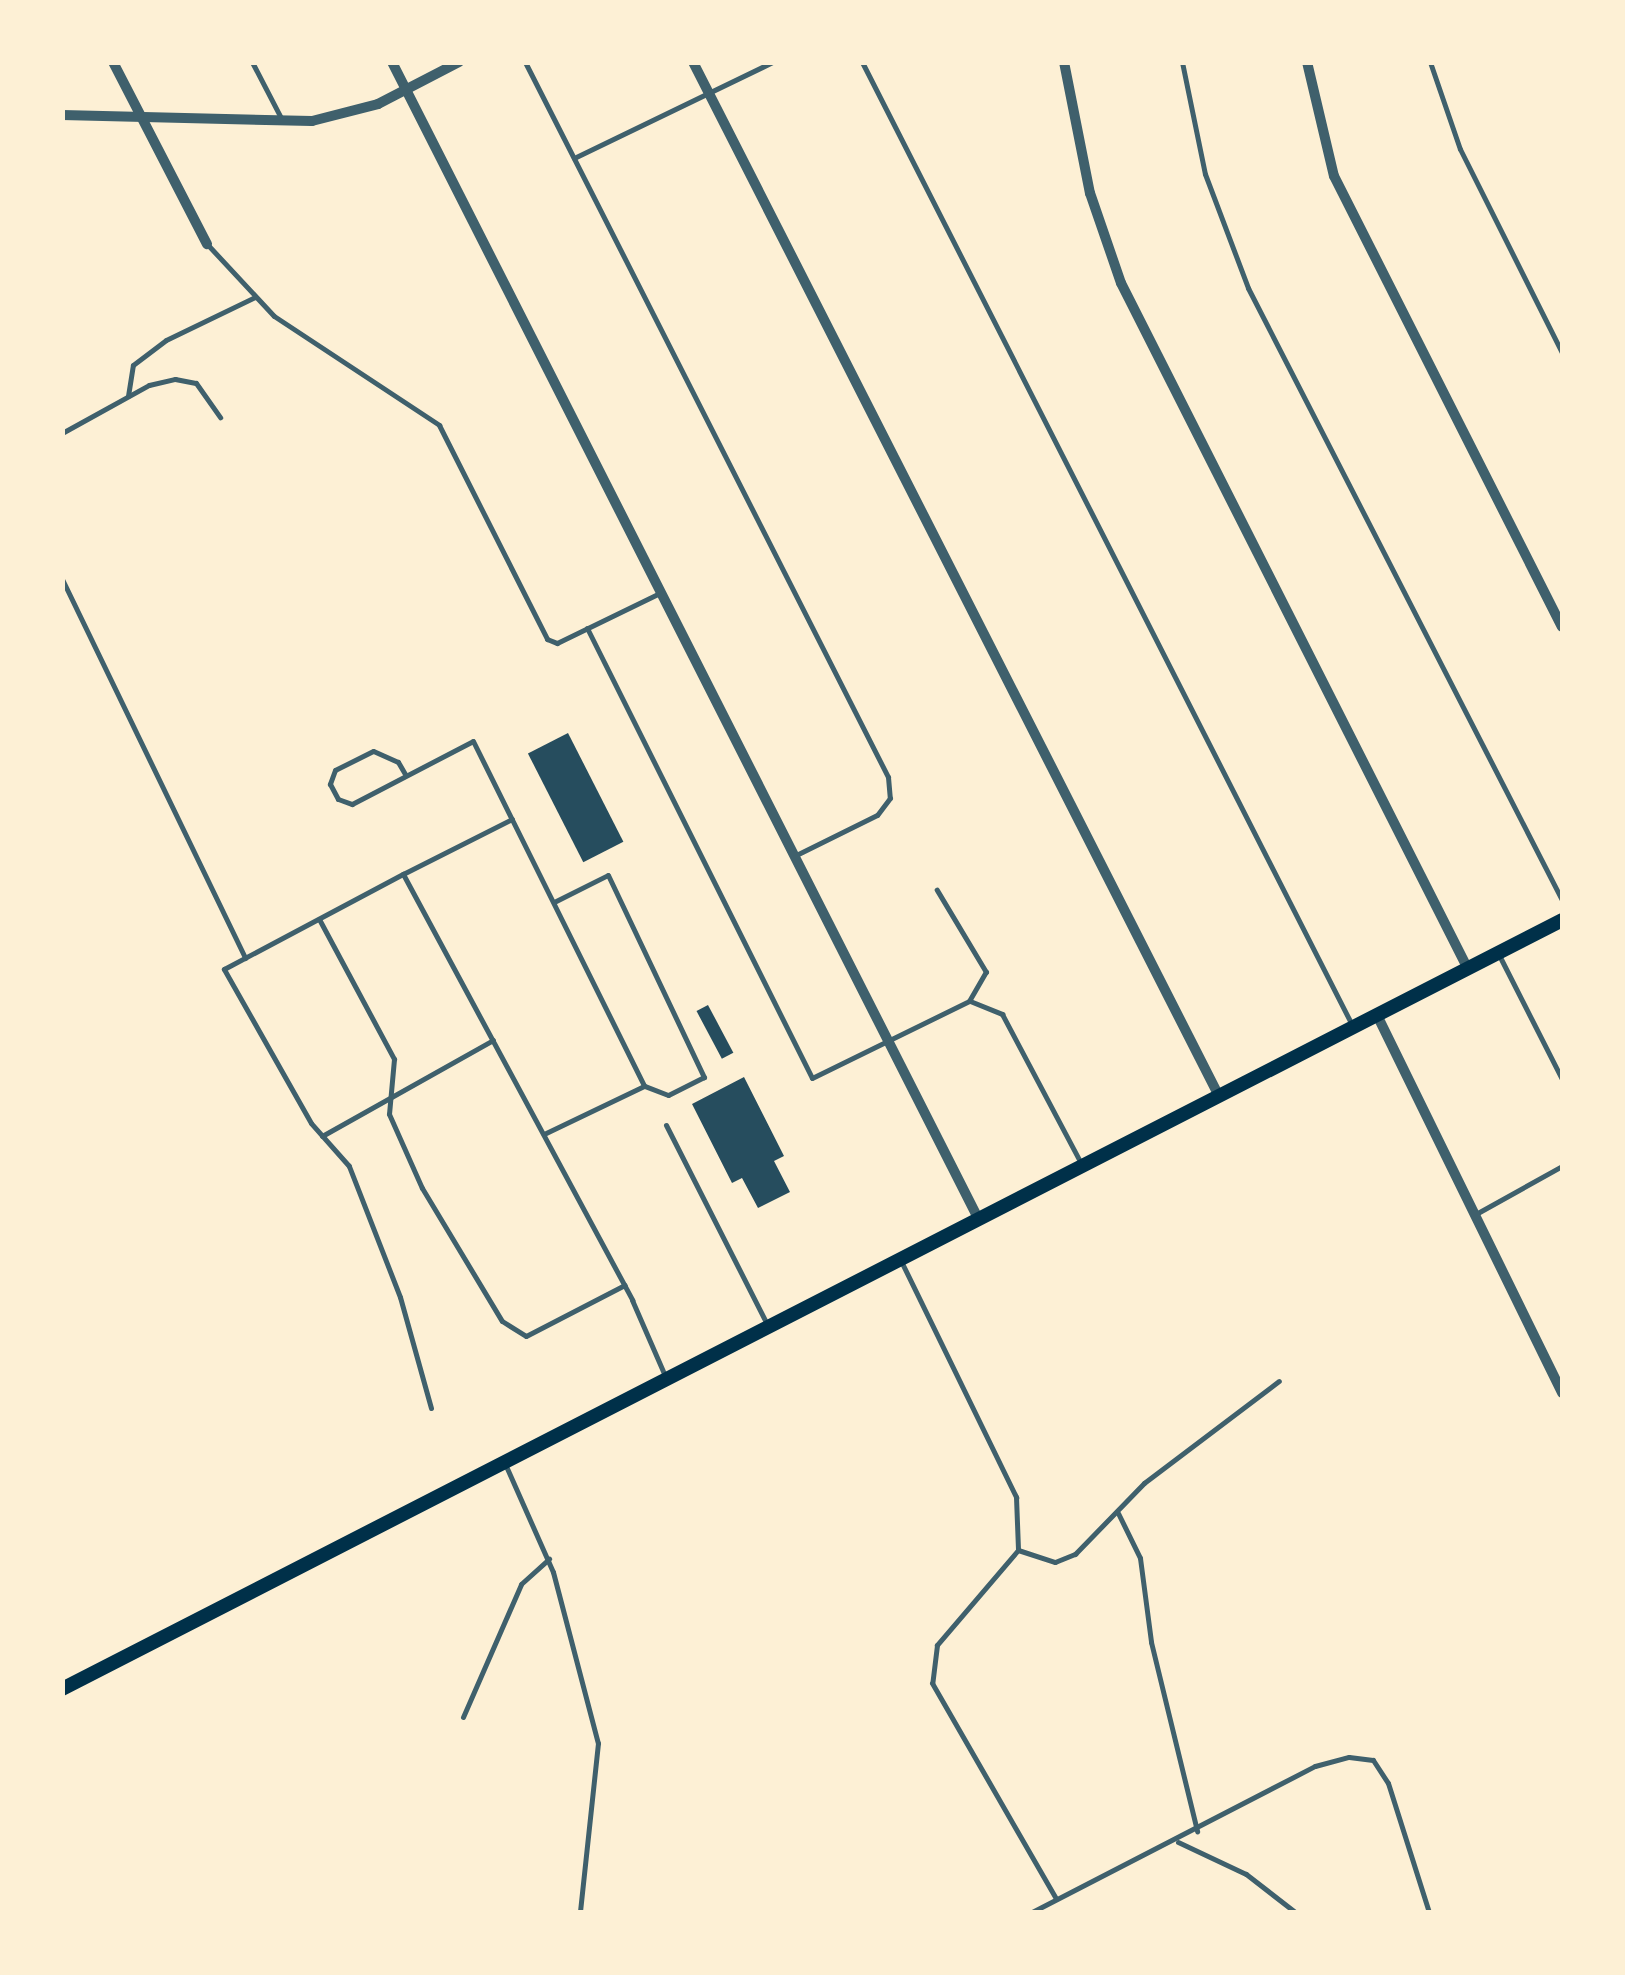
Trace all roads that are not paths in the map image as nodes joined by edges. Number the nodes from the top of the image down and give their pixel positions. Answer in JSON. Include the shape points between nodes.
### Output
{"nodes":[{"id":1,"x":114,"y":62,"type":"edge"},
{"id":2,"x":252,"y":62,"type":"edge"},
{"id":3,"x":392,"y":62,"type":"edge"},
{"id":4,"x":459,"y":62,"type":"edge"},
{"id":5,"x":525,"y":62,"type":"edge"},
{"id":6,"x":693,"y":62,"type":"edge"},
{"id":7,"x":773,"y":62,"type":"edge"},
{"id":8,"x":862,"y":62,"type":"edge"},
{"id":9,"x":1064,"y":62,"type":"edge"},
{"id":10,"x":1182,"y":62,"type":"edge"},
{"id":11,"x":1308,"y":62,"type":"edge"},
{"id":12,"x":1430,"y":62,"type":"edge"},
{"id":13,"x":406,"y":90,"type":"junction"},
{"id":14,"x":708,"y":90,"type":"junction"},
{"id":15,"x":62,"y":116,"type":"edge"},
{"id":16,"x":140,"y":116,"type":"junction"},
{"id":17,"x":282,"y":120,"type":"junction"},
{"id":18,"x":574,"y":158,"type":"junction"},
{"id":19,"x":207,"y":244,"type":"joint"},
{"id":20,"x":255,"y":297,"type":"junction"},
{"id":21,"x":1562,"y":353,"type":"edge"},
{"id":22,"x":128,"y":396,"type":"junction"},
{"id":23,"x":220,"y":417,"type":"dead end"},
{"id":24,"x":62,"y":433,"type":"edge"},
{"id":25,"x":62,"y":579,"type":"edge"},
{"id":26,"x":658,"y":594,"type":"junction"},
{"id":27,"x":588,"y":628,"type":"junction"},
{"id":28,"x":1562,"y":628,"type":"edge"},
{"id":29,"x":404,"y":774,"type":"junction"},
{"id":30,"x":513,"y":819,"type":"junction"},
{"id":31,"x":793,"y":856,"type":"junction"},
{"id":32,"x":403,"y":874,"type":"junction"},
{"id":33,"x":936,"y":890,"type":"dead end"},
{"id":34,"x":1562,"y":900,"type":"edge"},
{"id":35,"x":554,"y":902,"type":"junction"},
{"id":36,"x":319,"y":919,"type":"junction"},
{"id":37,"x":1562,"y":920,"type":"edge"},
{"id":38,"x":1498,"y":953,"type":"junction"},
{"id":39,"x":244,"y":958,"type":"junction"},
{"id":40,"x":1468,"y":969,"type":"junction"},
{"id":41,"x":970,"y":1001,"type":"junction"},
{"id":42,"x":1377,"y":1015,"type":"junction"},
{"id":43,"x":1354,"y":1027,"type":"junction"},
{"id":44,"x":493,"y":1040,"type":"junction"},
{"id":45,"x":887,"y":1041,"type":"junction"},
{"id":46,"x":1562,"y":1079,"type":"edge"},
{"id":47,"x":644,"y":1086,"type":"junction"},
{"id":48,"x":1219,"y":1096,"type":"junction"},
{"id":49,"x":391,"y":1099,"type":"junction"},
{"id":50,"x":666,"y":1125,"type":"dead end"},
{"id":51,"x":544,"y":1134,"type":"junction"},
{"id":52,"x":322,"y":1136,"type":"junction"},
{"id":53,"x":1082,"y":1166,"type":"junction"},
{"id":54,"x":1562,"y":1166,"type":"edge"},
{"id":55,"x":1474,"y":1215,"type":"junction"},
{"id":56,"x":978,"y":1218,"type":"junction"},
{"id":57,"x":900,"y":1259,"type":"junction"},
{"id":58,"x":625,"y":1285,"type":"junction"},
{"id":59,"x":768,"y":1326,"type":"junction"},
{"id":60,"x":666,"y":1379,"type":"junction"},
{"id":61,"x":1280,"y":1381,"type":"dead end"},
{"id":62,"x":1562,"y":1392,"type":"edge"},
{"id":63,"x":431,"y":1408,"type":"dead end"},
{"id":64,"x":505,"y":1463,"type":"junction"},
{"id":65,"x":1118,"y":1513,"type":"junction"},
{"id":66,"x":1018,"y":1550,"type":"junction"},
{"id":67,"x":548,"y":1559,"type":"junction"},
{"id":68,"x":62,"y":1690,"type":"edge"},
{"id":69,"x":464,"y":1717,"type":"dead end"},
{"id":70,"x":1197,"y":1831,"type":"junction"},
{"id":71,"x":1177,"y":1841,"type":"junction"},
{"id":72,"x":1056,"y":1900,"type":"junction"},
{"id":73,"x":580,"y":1912,"type":"edge"},
{"id":74,"x":1032,"y":1912,"type":"edge"},
{"id":75,"x":1295,"y":1912,"type":"edge"},
{"id":76,"x":1429,"y":1912,"type":"edge"}],
"edges":[{"from":1,"to":16,"type":"street"},
{"from":2,"to":17,"type":"lane"},
{"from":3,"to":13,"type":"street"},
{"from":4,"to":13,"type":"street"},
{"from":5,"to":18,"type":"lane"},
{"from":6,"to":14,"type":"street"},
{"from":7,"to":14,"type":"lane"},
{"from":8,"to":43,"type":"lane"},
{"from":9,"to":40,"type":"street","via":[[1090,194],[1121,283]]},
{"from":10,"to":34,"type":"lane","via":[[1205,174],[1248,288]]},
{"from":11,"to":28,"type":"street","via":[[1334,176]]},
{"from":12,"to":21,"type":"lane","via":[[1467,166]]},
{"from":13,"to":17,"type":"street","via":[[343,117]]},
{"from":13,"to":26,"type":"street"},
{"from":14,"to":18,"type":"lane"},
{"from":14,"to":48,"type":"street"},
{"from":15,"to":16,"type":"street"},
{"from":16,"to":17,"type":"street"},
{"from":16,"to":19,"type":"street"},
{"from":18,"to":31,"type":"lane","via":[[888,777],[890,798],[877,816]]},
{"from":19,"to":20,"type":"lane"},
{"from":20,"to":22,"type":"lane","via":[[166,340],[133,365]]},
{"from":20,"to":27,"type":"lane","via":[[326,354],[374,376],[439,425],[547,640],[557,643]]},
{"from":22,"to":23,"type":"lane","via":[[176,379],[196,383]]},
{"from":22,"to":24,"type":"lane"},
{"from":25,"to":39,"type":"lane"},
{"from":26,"to":27,"type":"lane"},
{"from":26,"to":31,"type":"street"},
{"from":27,"to":45,"type":"lane","via":[[812,1078]]},
{"from":29,"to":29,"type":"lane","via":[[352,804],[338,799],[330,784],[335,770],[373,750],[398,762]]},
{"from":29,"to":30,"type":"lane","via":[[473,742]]},
{"from":30,"to":32,"type":"lane"},
{"from":30,"to":35,"type":"lane"},
{"from":31,"to":45,"type":"street"},
{"from":32,"to":36,"type":"lane"},
{"from":32,"to":44,"type":"lane"},
{"from":33,"to":41,"type":"lane","via":[[986,972]]},
{"from":35,"to":47,"type":"lane"},
{"from":35,"to":47,"type":"lane","via":[[608,875],[704,1076],[668,1094]]},
{"from":36,"to":39,"type":"lane"},
{"from":36,"to":49,"type":"lane","via":[[394,1059]]},
{"from":37,"to":38,"type":"main road"},
{"from":38,"to":40,"type":"main road"},
{"from":38,"to":46,"type":"lane"},
{"from":39,"to":52,"type":"lane","via":[[224,969]]},
{"from":40,"to":42,"type":"main road"},
{"from":41,"to":45,"type":"lane"},
{"from":41,"to":53,"type":"lane","via":[[1002,1014]]},
{"from":42,"to":43,"type":"main road"},
{"from":42,"to":55,"type":"street"},
{"from":43,"to":48,"type":"main road"},
{"from":44,"to":49,"type":"lane"},
{"from":44,"to":51,"type":"lane"},
{"from":45,"to":56,"type":"street"},
{"from":47,"to":51,"type":"lane"},
{"from":48,"to":53,"type":"main road"},
{"from":49,"to":52,"type":"lane"},
{"from":49,"to":58,"type":"lane","via":[[389,1114],[422,1188],[502,1321],[526,1336]]},
{"from":50,"to":59,"type":"lane"},
{"from":51,"to":58,"type":"lane"},
{"from":52,"to":63,"type":"lane","via":[[349,1166],[400,1297]]},
{"from":53,"to":56,"type":"main road"},
{"from":54,"to":55,"type":"lane"},
{"from":55,"to":62,"type":"street"},
{"from":56,"to":57,"type":"main road"},
{"from":57,"to":59,"type":"main road"},
{"from":57,"to":66,"type":"lane","via":[[1016,1498]]},
{"from":58,"to":60,"type":"lane"},
{"from":59,"to":60,"type":"main road"},
{"from":60,"to":64,"type":"main road"},
{"from":61,"to":65,"type":"lane","via":[[1144,1483]]},
{"from":64,"to":67,"type":"lane"},
{"from":64,"to":68,"type":"main road"},
{"from":65,"to":66,"type":"lane","via":[[1075,1554],[1055,1562]]},
{"from":65,"to":70,"type":"lane","via":[[1140,1558],[1152,1642]]},
{"from":66,"to":72,"type":"lane","via":[[937,1645],[932,1683]]},
{"from":67,"to":69,"type":"lane","via":[[521,1584]]},
{"from":67,"to":73,"type":"lane","via":[[598,1743]]},
{"from":70,"to":71,"type":"lane"},
{"from":70,"to":76,"type":"lane","via":[[1314,1766],[1348,1757],[1373,1760],[1388,1783]]},
{"from":71,"to":72,"type":"lane"},
{"from":71,"to":75,"type":"lane","via":[[1246,1874]]},
{"from":72,"to":74,"type":"lane"}]}
